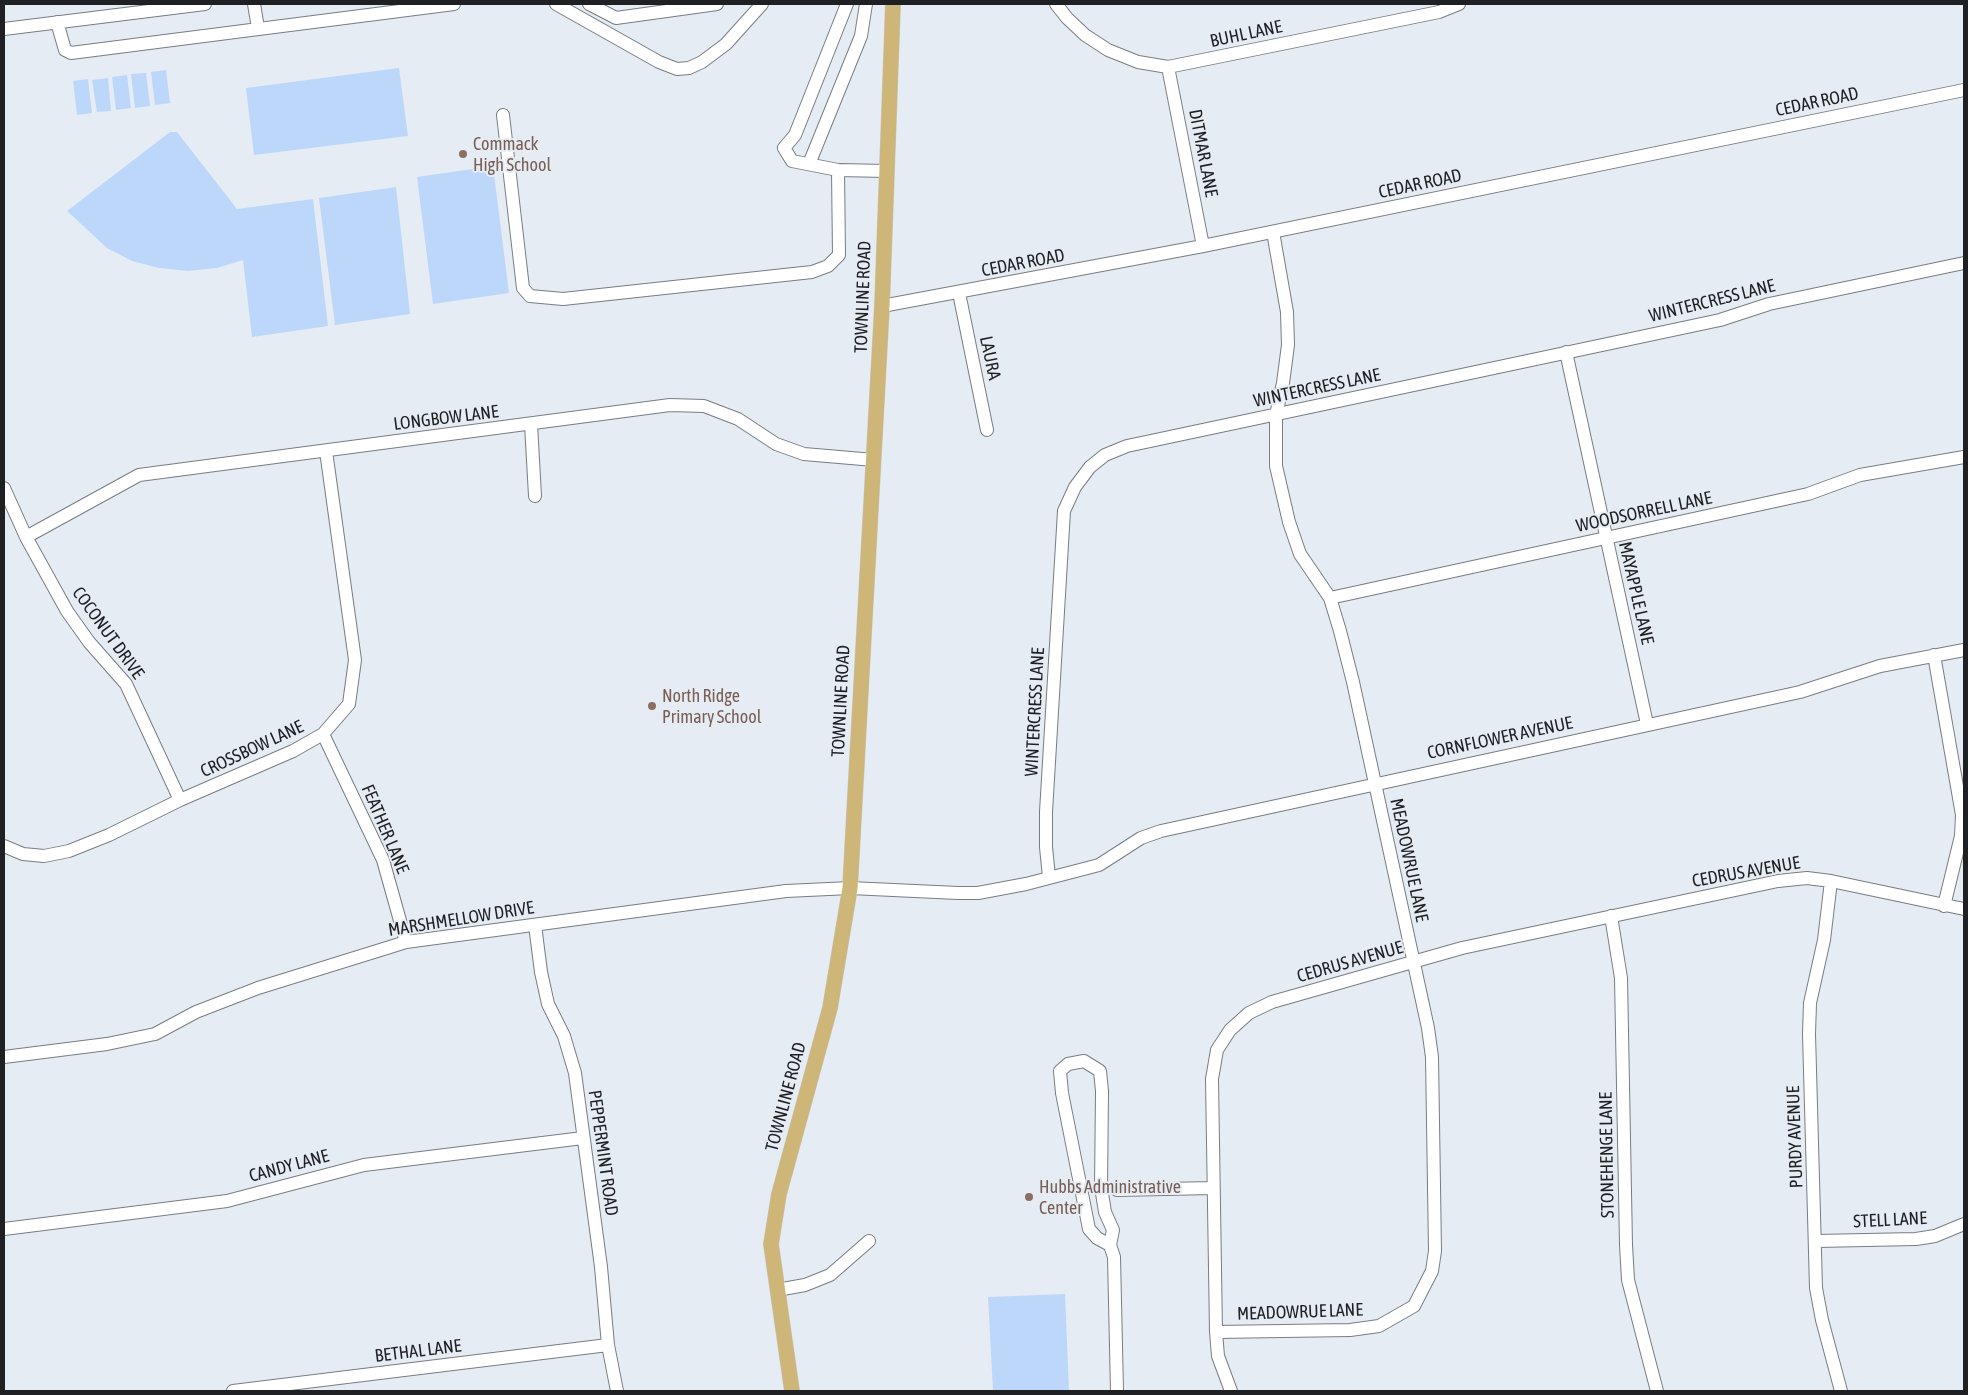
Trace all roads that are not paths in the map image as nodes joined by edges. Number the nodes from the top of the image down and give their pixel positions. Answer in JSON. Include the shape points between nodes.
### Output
{"nodes":[{"id":1,"x":205,"y":4,"type":"edge"},
{"id":2,"x":254,"y":4,"type":"edge"},
{"id":3,"x":454,"y":4,"type":"edge"},
{"id":4,"x":557,"y":4,"type":"edge"},
{"id":5,"x":588,"y":4,"type":"edge"},
{"id":6,"x":717,"y":4,"type":"edge"},
{"id":7,"x":762,"y":4,"type":"edge"},
{"id":8,"x":847,"y":4,"type":"edge"},
{"id":9,"x":866,"y":4,"type":"edge"},
{"id":10,"x":893,"y":4,"type":"edge"},
{"id":11,"x":1056,"y":4,"type":"edge"},
{"id":12,"x":1459,"y":4,"type":"edge"},
{"id":13,"x":57,"y":22,"type":"junction"},
{"id":14,"x":258,"y":28,"type":"junction"},
{"id":15,"x":4,"y":29,"type":"edge"},
{"id":16,"x":1168,"y":67,"type":"junction"},
{"id":17,"x":1964,"y":90,"type":"edge"},
{"id":18,"x":503,"y":115,"type":"dead end"},
{"id":19,"x":810,"y":164,"type":"junction"},
{"id":20,"x":838,"y":170,"type":"junction"},
{"id":21,"x":887,"y":171,"type":"junction"},
{"id":22,"x":1273,"y":232,"type":"junction"},
{"id":23,"x":1203,"y":246,"type":"junction"},
{"id":24,"x":1964,"y":263,"type":"edge"},
{"id":25,"x":959,"y":293,"type":"junction"},
{"id":26,"x":882,"y":306,"type":"junction"},
{"id":27,"x":1566,"y":352,"type":"junction"},
{"id":28,"x":1276,"y":415,"type":"junction"},
{"id":29,"x":531,"y":424,"type":"junction"},
{"id":30,"x":987,"y":430,"type":"dead end"},
{"id":31,"x":326,"y":451,"type":"junction"},
{"id":32,"x":1964,"y":457,"type":"edge"},
{"id":33,"x":874,"y":460,"type":"junction"},
{"id":34,"x":4,"y":488,"type":"edge"},
{"id":35,"x":535,"y":496,"type":"dead end"},
{"id":36,"x":26,"y":537,"type":"junction"},
{"id":37,"x":1606,"y":538,"type":"junction"},
{"id":38,"x":1330,"y":598,"type":"junction"},
{"id":39,"x":1964,"y":650,"type":"edge"},
{"id":40,"x":1934,"y":655,"type":"junction"},
{"id":41,"x":1647,"y":724,"type":"junction"},
{"id":42,"x":323,"y":734,"type":"junction"},
{"id":43,"x":1375,"y":784,"type":"junction"},
{"id":44,"x":180,"y":800,"type":"junction"},
{"id":45,"x":4,"y":846,"type":"edge"},
{"id":46,"x":1049,"y":877,"type":"junction"},
{"id":47,"x":1831,"y":881,"type":"junction"},
{"id":48,"x":850,"y":888,"type":"junction"},
{"id":49,"x":1944,"y":906,"type":"junction"},
{"id":50,"x":1964,"y":909,"type":"edge"},
{"id":51,"x":1611,"y":916,"type":"junction"},
{"id":52,"x":535,"y":925,"type":"junction"},
{"id":53,"x":406,"y":942,"type":"junction"},
{"id":54,"x":1414,"y":962,"type":"junction"},
{"id":55,"x":4,"y":1057,"type":"edge"},
{"id":56,"x":583,"y":1138,"type":"junction"},
{"id":57,"x":1213,"y":1188,"type":"junction"},
{"id":58,"x":1117,"y":1190,"type":"dead end"},
{"id":59,"x":1964,"y":1224,"type":"edge"},
{"id":60,"x":4,"y":1229,"type":"edge"},
{"id":61,"x":869,"y":1241,"type":"dead end"},
{"id":62,"x":1816,"y":1241,"type":"junction"},
{"id":63,"x":1110,"y":1245,"type":"junction"},
{"id":64,"x":777,"y":1290,"type":"junction"},
{"id":65,"x":1216,"y":1332,"type":"junction"},
{"id":66,"x":608,"y":1345,"type":"junction"},
{"id":67,"x":233,"y":1391,"type":"edge"},
{"id":68,"x":617,"y":1391,"type":"edge"},
{"id":69,"x":792,"y":1391,"type":"edge"},
{"id":70,"x":1117,"y":1391,"type":"edge"},
{"id":71,"x":1231,"y":1391,"type":"edge"},
{"id":72,"x":1657,"y":1391,"type":"edge"},
{"id":73,"x":1841,"y":1391,"type":"edge"}],
"edges":[{"from":1,"to":13,"type":"street"},
{"from":2,"to":14,"type":"street"},
{"from":3,"to":14,"type":"street"},
{"from":4,"to":7,"type":"street","via":[[677,69],[690,68],[702,62],[726,44]]},
{"from":5,"to":6,"type":"street","via":[[616,18]]},
{"from":8,"to":19,"type":"street","via":[[795,135],[784,148],[792,161]]},
{"from":9,"to":19,"type":"street","via":[[861,36]]},
{"from":10,"to":21,"type":"main road","name":"TOWNLINE ROAD"},
{"from":11,"to":16,"type":"street","name":"BUHL LANE","via":[[1085,35],[1108,50],[1138,62]]},
{"from":12,"to":16,"type":"street","name":"BUHL LANE","via":[[1438,12]]},
{"from":13,"to":14,"type":"street","via":[[65,50],[71,53]]},
{"from":13,"to":15,"type":"street"},
{"from":16,"to":23,"type":"street","name":"DITMAR LANE"},
{"from":17,"to":22,"type":"street","name":"CEDAR ROAD"},
{"from":18,"to":20,"type":"street","via":[[523,288],[530,296],[563,299],[812,272],[828,266],[839,254]]},
{"from":19,"to":20,"type":"street"},
{"from":20,"to":21,"type":"street"},
{"from":21,"to":26,"type":"main road","name":"TOWNLINE ROAD"},
{"from":22,"to":23,"type":"street","name":"CEDAR ROAD"},
{"from":22,"to":28,"type":"street","name":"MEADOWRUE LANE","via":[[1286,304],[1288,345]]},
{"from":23,"to":25,"type":"street","name":"CEDAR ROAD"},
{"from":24,"to":27,"type":"street","name":"WINTERCRESS LANE","via":[[1769,304],[1720,320]]},
{"from":25,"to":26,"type":"street","name":"CEDAR ROAD"},
{"from":25,"to":30,"type":"street","name":"LAURA"},
{"from":26,"to":33,"type":"main road","name":"TOWNLINE ROAD"},
{"from":27,"to":28,"type":"street","name":"WINTERCRESS LANE"},
{"from":27,"to":37,"type":"street","name":"MAYAPPLE LANE"},
{"from":28,"to":38,"type":"street","name":"MEADOWRUE LANE","via":[[1276,466],[1288,522],[1300,554]]},
{"from":28,"to":46,"type":"street","name":"WINTERCRESS LANE","via":[[1128,446],[1105,455],[1090,467],[1075,487],[1064,511],[1061,549],[1046,812]]},
{"from":29,"to":31,"type":"street","name":"LONGBOW LANE"},
{"from":29,"to":33,"type":"street","name":"LONGBOW LANE","via":[[670,404],[704,406],[738,419],[776,444],[804,454]]},
{"from":29,"to":35,"type":"street"},
{"from":31,"to":36,"type":"street","name":"LONGBOW LANE","via":[[139,475]]},
{"from":31,"to":42,"type":"street","name":"CROSSBOW LANE","via":[[355,660],[349,704]]},
{"from":32,"to":37,"type":"street","name":"WOODSORRELL LANE","via":[[1860,475],[1808,494]]},
{"from":33,"to":48,"type":"main road","name":"TOWNLINE ROAD"},
{"from":34,"to":36,"type":"street","name":"COCONUT DRIVE"},
{"from":36,"to":44,"type":"street","name":"COCONUT DRIVE","via":[[67,611],[126,684]]},
{"from":37,"to":38,"type":"street","name":"WOODSORRELL LANE"},
{"from":37,"to":41,"type":"street","name":"MAYAPPLE LANE"},
{"from":38,"to":43,"type":"street","name":"MEADOWRUE LANE","via":[[1353,682]]},
{"from":39,"to":40,"type":"street","name":"CORNFLOWER AVENUE"},
{"from":40,"to":41,"type":"street","name":"CORNFLOWER AVENUE","via":[[1880,666],[1800,692]]},
{"from":40,"to":49,"type":"street","via":[[1962,815],[1962,836]]},
{"from":41,"to":43,"type":"street","name":"CORNFLOWER AVENUE"},
{"from":42,"to":44,"type":"street","name":"CROSSBOW LANE","via":[[293,751]]},
{"from":42,"to":53,"type":"street","name":"FEATHER LANE","via":[[384,860]]},
{"from":43,"to":46,"type":"street","name":"CORNFLOWER AVENUE","via":[[1161,830],[1141,838],[1099,865]]},
{"from":43,"to":54,"type":"street","name":"MEADOWRUE LANE"},
{"from":44,"to":45,"type":"street","name":"CROSSBOW LANE","via":[[139,822],[69,851],[44,856],[23,854]]},
{"from":46,"to":48,"type":"street","name":"MARSHMELLOW DRIVE","via":[[978,893]]},
{"from":47,"to":49,"type":"street","name":"CEDRUS AVENUE"},
{"from":47,"to":51,"type":"street","name":"CEDRUS AVENUE","via":[[1806,878],[1778,881]]},
{"from":47,"to":62,"type":"street","name":"PURDY AVENUE","via":[[1824,940],[1810,1003]]},
{"from":48,"to":52,"type":"street","name":"MARSHMELLOW DRIVE","via":[[786,891]]},
{"from":48,"to":64,"type":"main road","name":"TOWNLINE ROAD","via":[[830,1008],[779,1194],[771,1244]]},
{"from":49,"to":50,"type":"street","name":"CEDRUS AVENUE"},
{"from":51,"to":54,"type":"street","name":"CEDRUS AVENUE","via":[[1462,948]]},
{"from":51,"to":72,"type":"street","name":"STONEHENGE LANE","via":[[1621,978],[1628,1280]]},
{"from":52,"to":53,"type":"street","name":"MARSHMELLOW DRIVE"},
{"from":52,"to":56,"type":"street","name":"PEPPERMINT ROAD","via":[[548,1004],[564,1036],[575,1073]]},
{"from":53,"to":55,"type":"street","name":"MARSHMELLOW DRIVE","via":[[258,988],[196,1012],[155,1034],[107,1044]]},
{"from":54,"to":57,"type":"street","name":"CEDRUS AVENUE","via":[[1272,1002],[1249,1013],[1230,1030],[1218,1050],[1212,1079]]},
{"from":54,"to":65,"type":"street","name":"MEADOWRUE LANE","via":[[1432,1057],[1435,1251],[1432,1271],[1424,1289],[1414,1306],[1378,1326],[1350,1330]]},
{"from":56,"to":60,"type":"street","name":"CANDY LANE","via":[[364,1165],[227,1201]]},
{"from":56,"to":66,"type":"street","name":"PEPPERMINT ROAD","via":[[601,1266]]},
{"from":57,"to":58,"type":"street"},
{"from":57,"to":65,"type":"street","name":"CEDRUS AVENUE"},
{"from":59,"to":62,"type":"street","name":"STELL LANE","via":[[1935,1236],[1916,1239]]},
{"from":61,"to":64,"type":"street","via":[[830,1275],[805,1285]]},
{"from":62,"to":73,"type":"street","name":"PURDY AVENUE","via":[[1816,1288]]},
{"from":63,"to":63,"type":"street","via":[[1089,1229],[1062,1092],[1060,1071],[1068,1064],[1084,1061],[1100,1071],[1101,1187],[1105,1212],[1113,1230]]},
{"from":63,"to":70,"type":"street","via":[[1114,1257]]},
{"from":64,"to":69,"type":"main road","name":"TOWNLINE ROAD"},
{"from":65,"to":71,"type":"street","name":"CEDRUS AVENUE","via":[[1218,1356]]},
{"from":66,"to":67,"type":"street","name":"BETHAL LANE"},
{"from":66,"to":68,"type":"street","name":"PEPPERMINT ROAD"}]}
